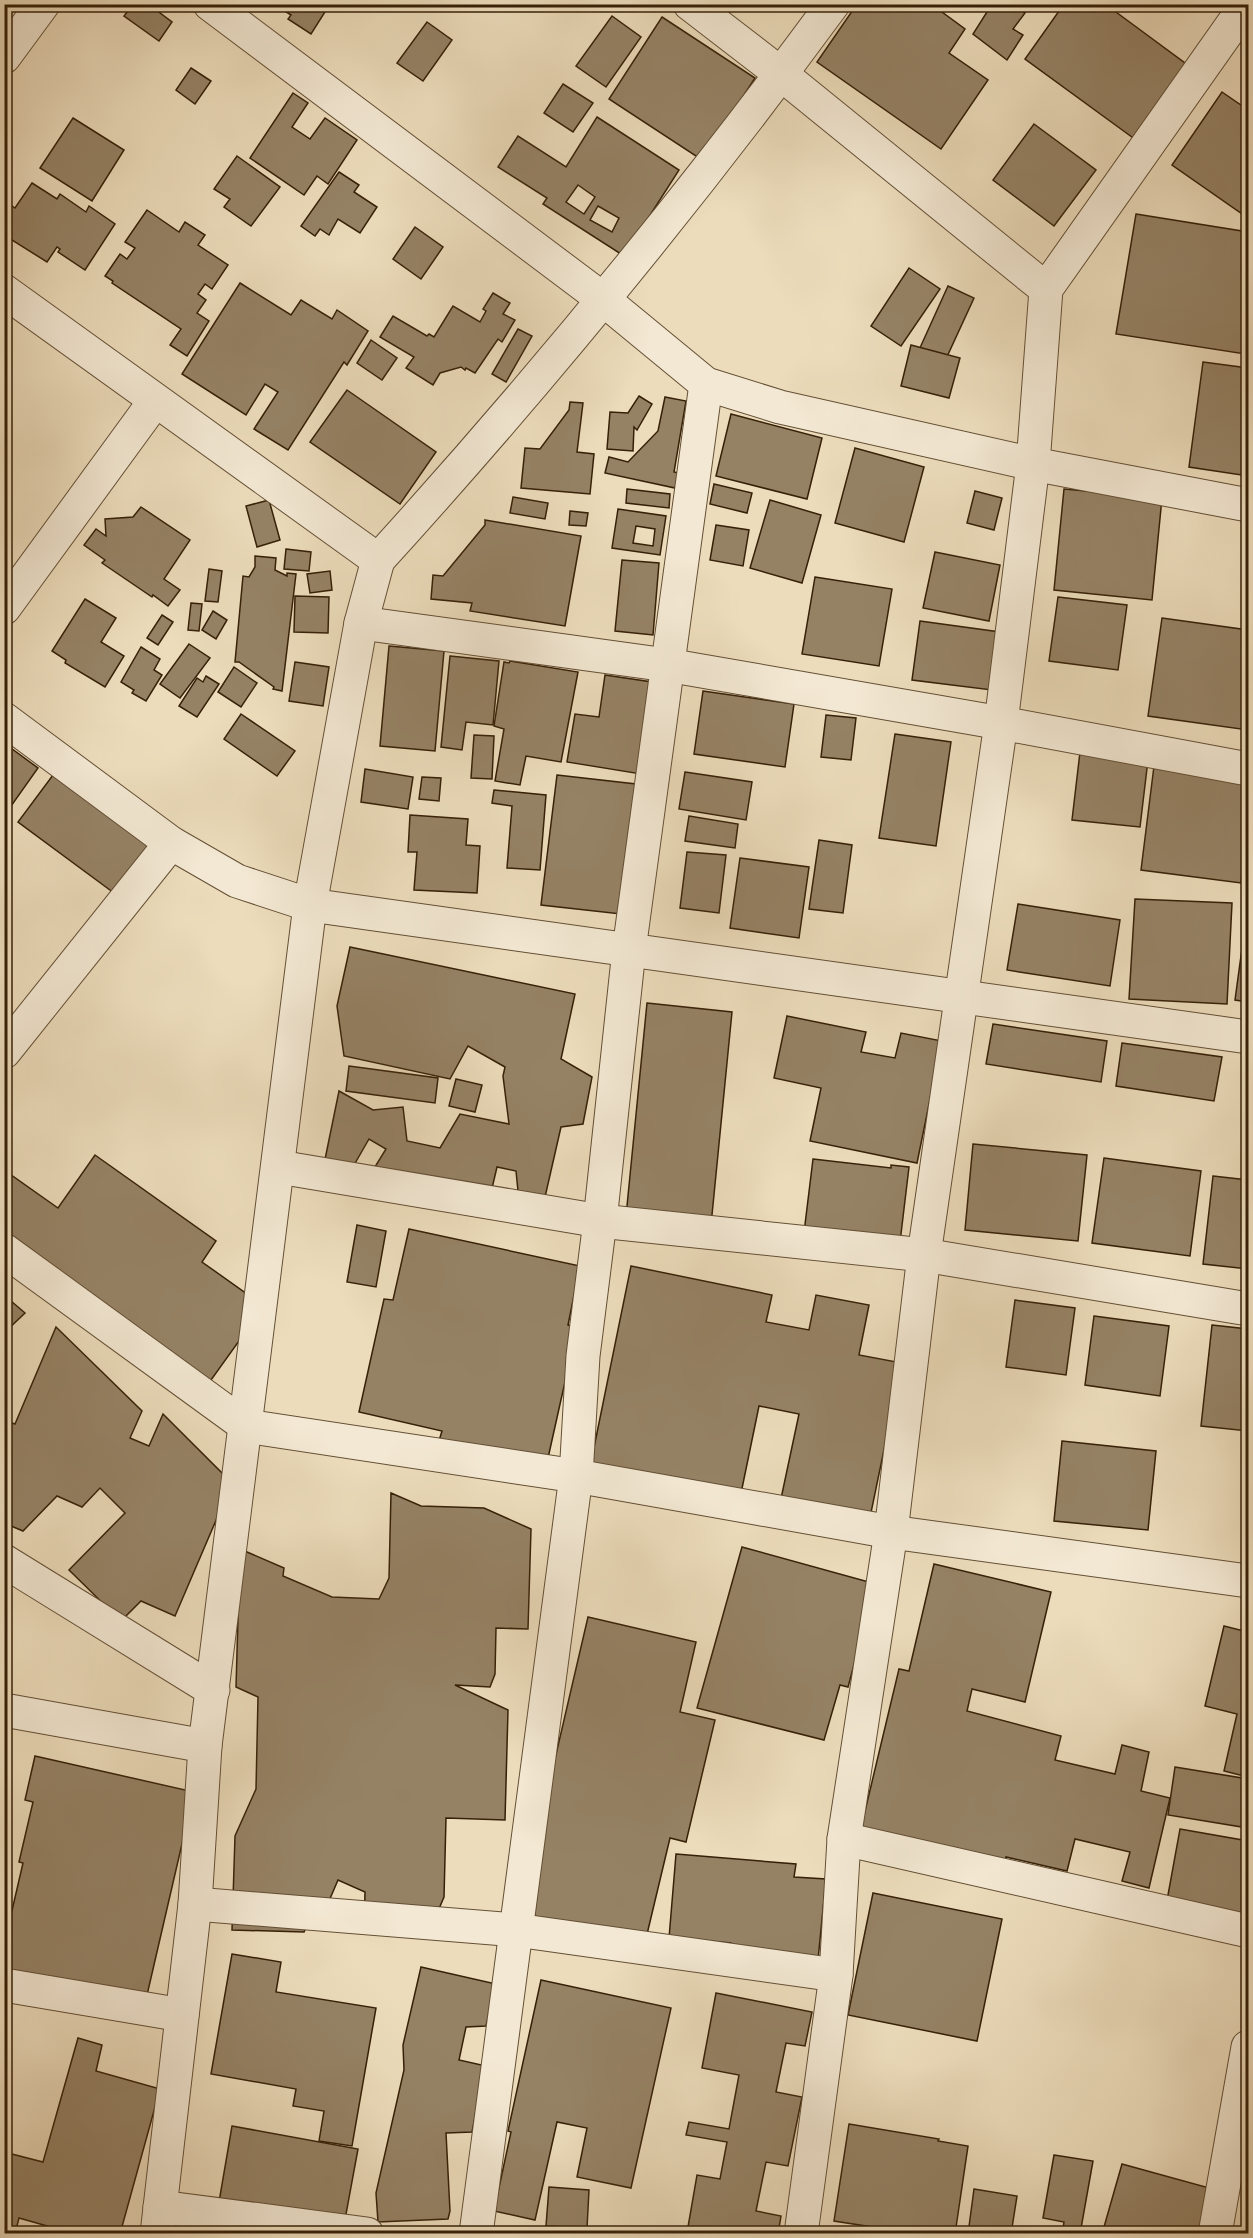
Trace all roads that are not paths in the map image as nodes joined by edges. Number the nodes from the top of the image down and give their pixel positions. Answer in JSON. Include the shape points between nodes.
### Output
{"nodes":[{"id":1,"x":43,"y":4,"type":"edge"},
{"id":2,"x":210,"y":4,"type":"edge"},
{"id":3,"x":690,"y":4,"type":"edge"},
{"id":4,"x":833,"y":4,"type":"edge"},
{"id":5,"x":1247,"y":4,"type":"edge"},
{"id":6,"x":4,"y":57,"type":"edge"},
{"id":7,"x":782,"y":74,"type":"junction"},
{"id":8,"x":1046,"y":289,"type":"junction"},
{"id":9,"x":4,"y":291,"type":"edge"},
{"id":10,"x":604,"y":300,"type":"junction"},
{"id":11,"x":706,"y":384,"type":"junction"},
{"id":12,"x":154,"y":401,"type":"junction"},
{"id":13,"x":1033,"y":464,"type":"junction"},
{"id":14,"x":1248,"y":505,"type":"edge"},
{"id":15,"x":378,"y":560,"type":"junction"},
{"id":16,"x":4,"y":608,"type":"edge"},
{"id":17,"x":362,"y":623,"type":"junction"},
{"id":18,"x":667,"y":665,"type":"junction"},
{"id":19,"x":4,"y":719,"type":"edge"},
{"id":20,"x":1001,"y":723,"type":"junction"},
{"id":21,"x":1248,"y":769,"type":"edge"},
{"id":22,"x":171,"y":843,"type":"junction"},
{"id":23,"x":310,"y":905,"type":"junction"},
{"id":24,"x":629,"y":950,"type":"junction"},
{"id":25,"x":961,"y":997,"type":"junction"},
{"id":26,"x":1248,"y":1037,"type":"edge"},
{"id":27,"x":4,"y":1052,"type":"edge"},
{"id":28,"x":279,"y":1167,"type":"junction"},
{"id":29,"x":600,"y":1221,"type":"junction"},
{"id":30,"x":4,"y":1250,"type":"edge"},
{"id":31,"x":924,"y":1255,"type":"junction"},
{"id":32,"x":1248,"y":1309,"type":"edge"},
{"id":33,"x":246,"y":1426,"type":"junction"},
{"id":34,"x":576,"y":1476,"type":"junction"},
{"id":35,"x":891,"y":1532,"type":"junction"},
{"id":36,"x":4,"y":1561,"type":"edge"},
{"id":37,"x":1248,"y":1581,"type":"edge"},
{"id":38,"x":213,"y":1690,"type":"junction"},
{"id":39,"x":4,"y":1710,"type":"edge"},
{"id":40,"x":205,"y":1746,"type":"junction"},
{"id":41,"x":844,"y":1839,"type":"junction"},
{"id":42,"x":195,"y":1904,"type":"junction"},
{"id":43,"x":516,"y":1930,"type":"junction"},
{"id":44,"x":1248,"y":1931,"type":"edge"},
{"id":45,"x":836,"y":1975,"type":"junction"},
{"id":46,"x":4,"y":1985,"type":"edge"},
{"id":47,"x":182,"y":2015,"type":"junction"},
{"id":48,"x":1248,"y":2048,"type":"edge"},
{"id":49,"x":159,"y":2220,"type":"edge"},
{"id":50,"x":367,"y":2234,"type":"edge"},
{"id":51,"x":476,"y":2234,"type":"edge"},
{"id":52,"x":801,"y":2234,"type":"edge"},
{"id":53,"x":1215,"y":2234,"type":"edge"}],
"edges":[{"from":1,"to":6,"type":"street"},
{"from":2,"to":10,"type":"street"},
{"from":3,"to":7,"type":"street"},
{"from":4,"to":7,"type":"street"},
{"from":5,"to":8,"type":"street"},
{"from":7,"to":8,"type":"street"},
{"from":7,"to":10,"type":"street"},
{"from":8,"to":13,"type":"street"},
{"from":9,"to":12,"type":"street"},
{"from":10,"to":11,"type":"street"},
{"from":10,"to":15,"type":"street"},
{"from":11,"to":13,"type":"street","via":[[780,408]]},
{"from":11,"to":18,"type":"street"},
{"from":12,"to":15,"type":"street"},
{"from":12,"to":16,"type":"street"},
{"from":13,"to":14,"type":"street"},
{"from":13,"to":20,"type":"street"},
{"from":15,"to":17,"type":"street"},
{"from":17,"to":18,"type":"street"},
{"from":17,"to":23,"type":"street"},
{"from":18,"to":20,"type":"street"},
{"from":18,"to":24,"type":"street"},
{"from":19,"to":22,"type":"street"},
{"from":20,"to":21,"type":"street"},
{"from":20,"to":25,"type":"street"},
{"from":22,"to":23,"type":"street","via":[[237,881]]},
{"from":22,"to":27,"type":"street"},
{"from":23,"to":24,"type":"street"},
{"from":23,"to":28,"type":"street"},
{"from":24,"to":25,"type":"street"},
{"from":24,"to":29,"type":"street"},
{"from":25,"to":26,"type":"street"},
{"from":25,"to":31,"type":"street"},
{"from":28,"to":29,"type":"street"},
{"from":28,"to":33,"type":"street"},
{"from":29,"to":31,"type":"street"},
{"from":29,"to":34,"type":"street","via":[[583,1356]]},
{"from":30,"to":33,"type":"street"},
{"from":31,"to":32,"type":"street"},
{"from":31,"to":35,"type":"street"},
{"from":33,"to":34,"type":"street"},
{"from":33,"to":38,"type":"street"},
{"from":34,"to":35,"type":"street"},
{"from":34,"to":43,"type":"street"},
{"from":35,"to":37,"type":"street"},
{"from":35,"to":41,"type":"street"},
{"from":36,"to":38,"type":"street"},
{"from":38,"to":40,"type":"street"},
{"from":39,"to":40,"type":"street"},
{"from":40,"to":42,"type":"street"},
{"from":41,"to":44,"type":"street"},
{"from":41,"to":45,"type":"street"},
{"from":42,"to":43,"type":"street"},
{"from":42,"to":47,"type":"street"},
{"from":43,"to":45,"type":"street"},
{"from":43,"to":51,"type":"street"},
{"from":45,"to":52,"type":"street"},
{"from":46,"to":47,"type":"street"},
{"from":47,"to":49,"type":"street"},
{"from":48,"to":53,"type":"street"},
{"from":49,"to":50,"type":"street"}]}
